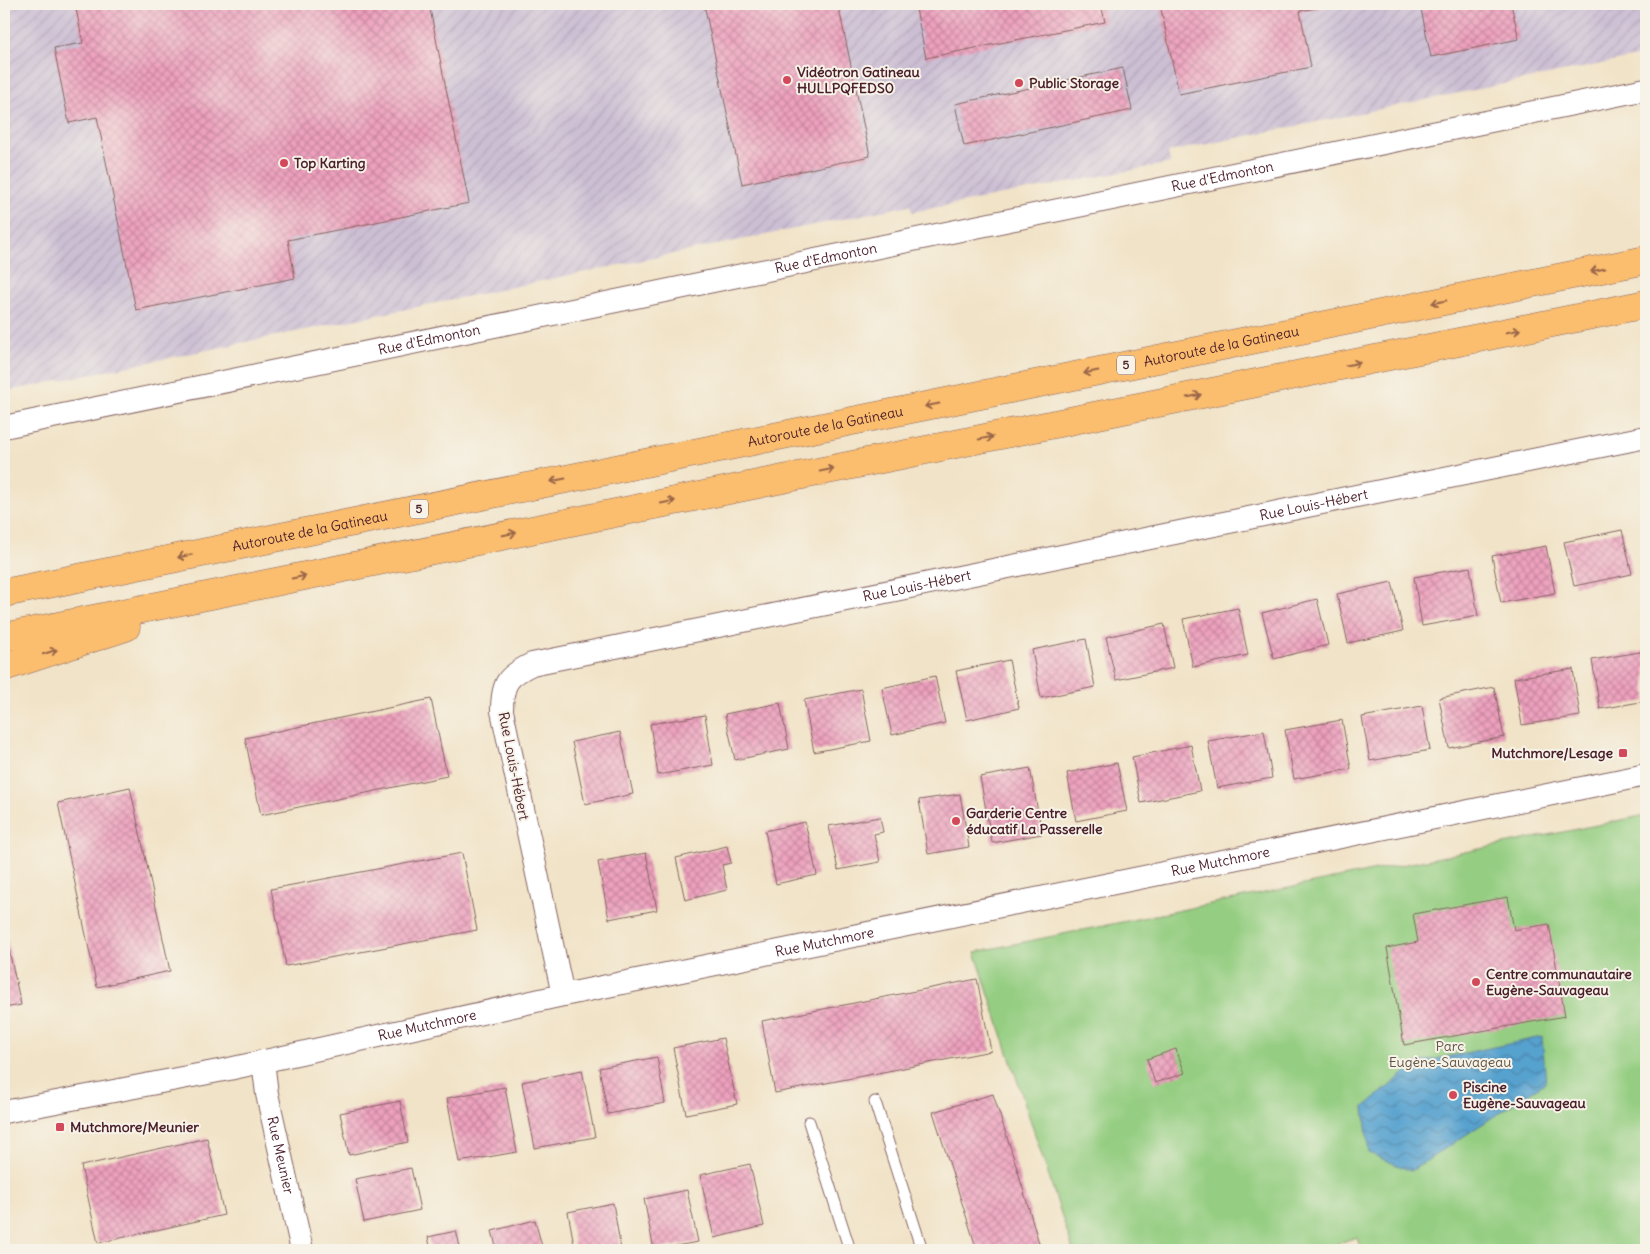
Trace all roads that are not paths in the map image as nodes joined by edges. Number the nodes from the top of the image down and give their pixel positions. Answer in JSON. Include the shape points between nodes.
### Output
{"nodes":[{"id":1,"x":1646,"y":89,"type":"edge"},
{"id":2,"x":1646,"y":260,"type":"edge"},
{"id":3,"x":1646,"y":304,"type":"edge"},
{"id":4,"x":4,"y":427,"type":"edge"},
{"id":5,"x":1646,"y":438,"type":"edge"},
{"id":6,"x":4,"y":578,"type":"edge"},
{"id":7,"x":77,"y":578,"type":"junction"},
{"id":8,"x":251,"y":586,"type":"junction"},
{"id":9,"x":4,"y":593,"type":"edge"},
{"id":10,"x":4,"y":637,"type":"edge"},
{"id":11,"x":4,"y":667,"type":"edge"},
{"id":12,"x":1646,"y":775,"type":"edge"},
{"id":13,"x":563,"y":995,"type":"junction"},
{"id":14,"x":263,"y":1061,"type":"junction"},
{"id":15,"x":875,"y":1102,"type":"dead end"},
{"id":16,"x":4,"y":1112,"type":"edge"},
{"id":17,"x":809,"y":1122,"type":"dead end"},
{"id":18,"x":302,"y":1250,"type":"edge"},
{"id":19,"x":845,"y":1250,"type":"edge"},
{"id":20,"x":922,"y":1250,"type":"edge"}],
"edges":[{"from":1,"to":4,"type":"street","name":"Rue d'Edmonton"},
{"from":2,"to":7,"type":"highway","name":"Autoroute de la Gatineau","number":"5","one_way":true},
{"from":8,"to":3,"type":"highway","one_way":true},
{"from":5,"to":13,"type":"street","name":"Rue Louis-Hébert","via":[[532,664],[518,671],[502,693],[502,711]]},
{"from":6,"to":7,"type":"highway"},
{"from":7,"to":9,"type":"highway","name":"Autoroute de la Gatineau","number":"5"},
{"from":8,"to":10,"type":"highway"},
{"from":11,"to":8,"type":"highway","one_way":true},
{"from":12,"to":13,"type":"street","name":"Rue Mutchmore"},
{"from":13,"to":14,"type":"street","name":"Rue Mutchmore"},
{"from":14,"to":16,"type":"street","name":"Rue Mutchmore"},
{"from":14,"to":18,"type":"street","name":"Rue Meunier","via":[[267,1094]]},
{"from":15,"to":20,"type":"lane"},
{"from":17,"to":19,"type":"lane","via":[[848,1244]]}]}
